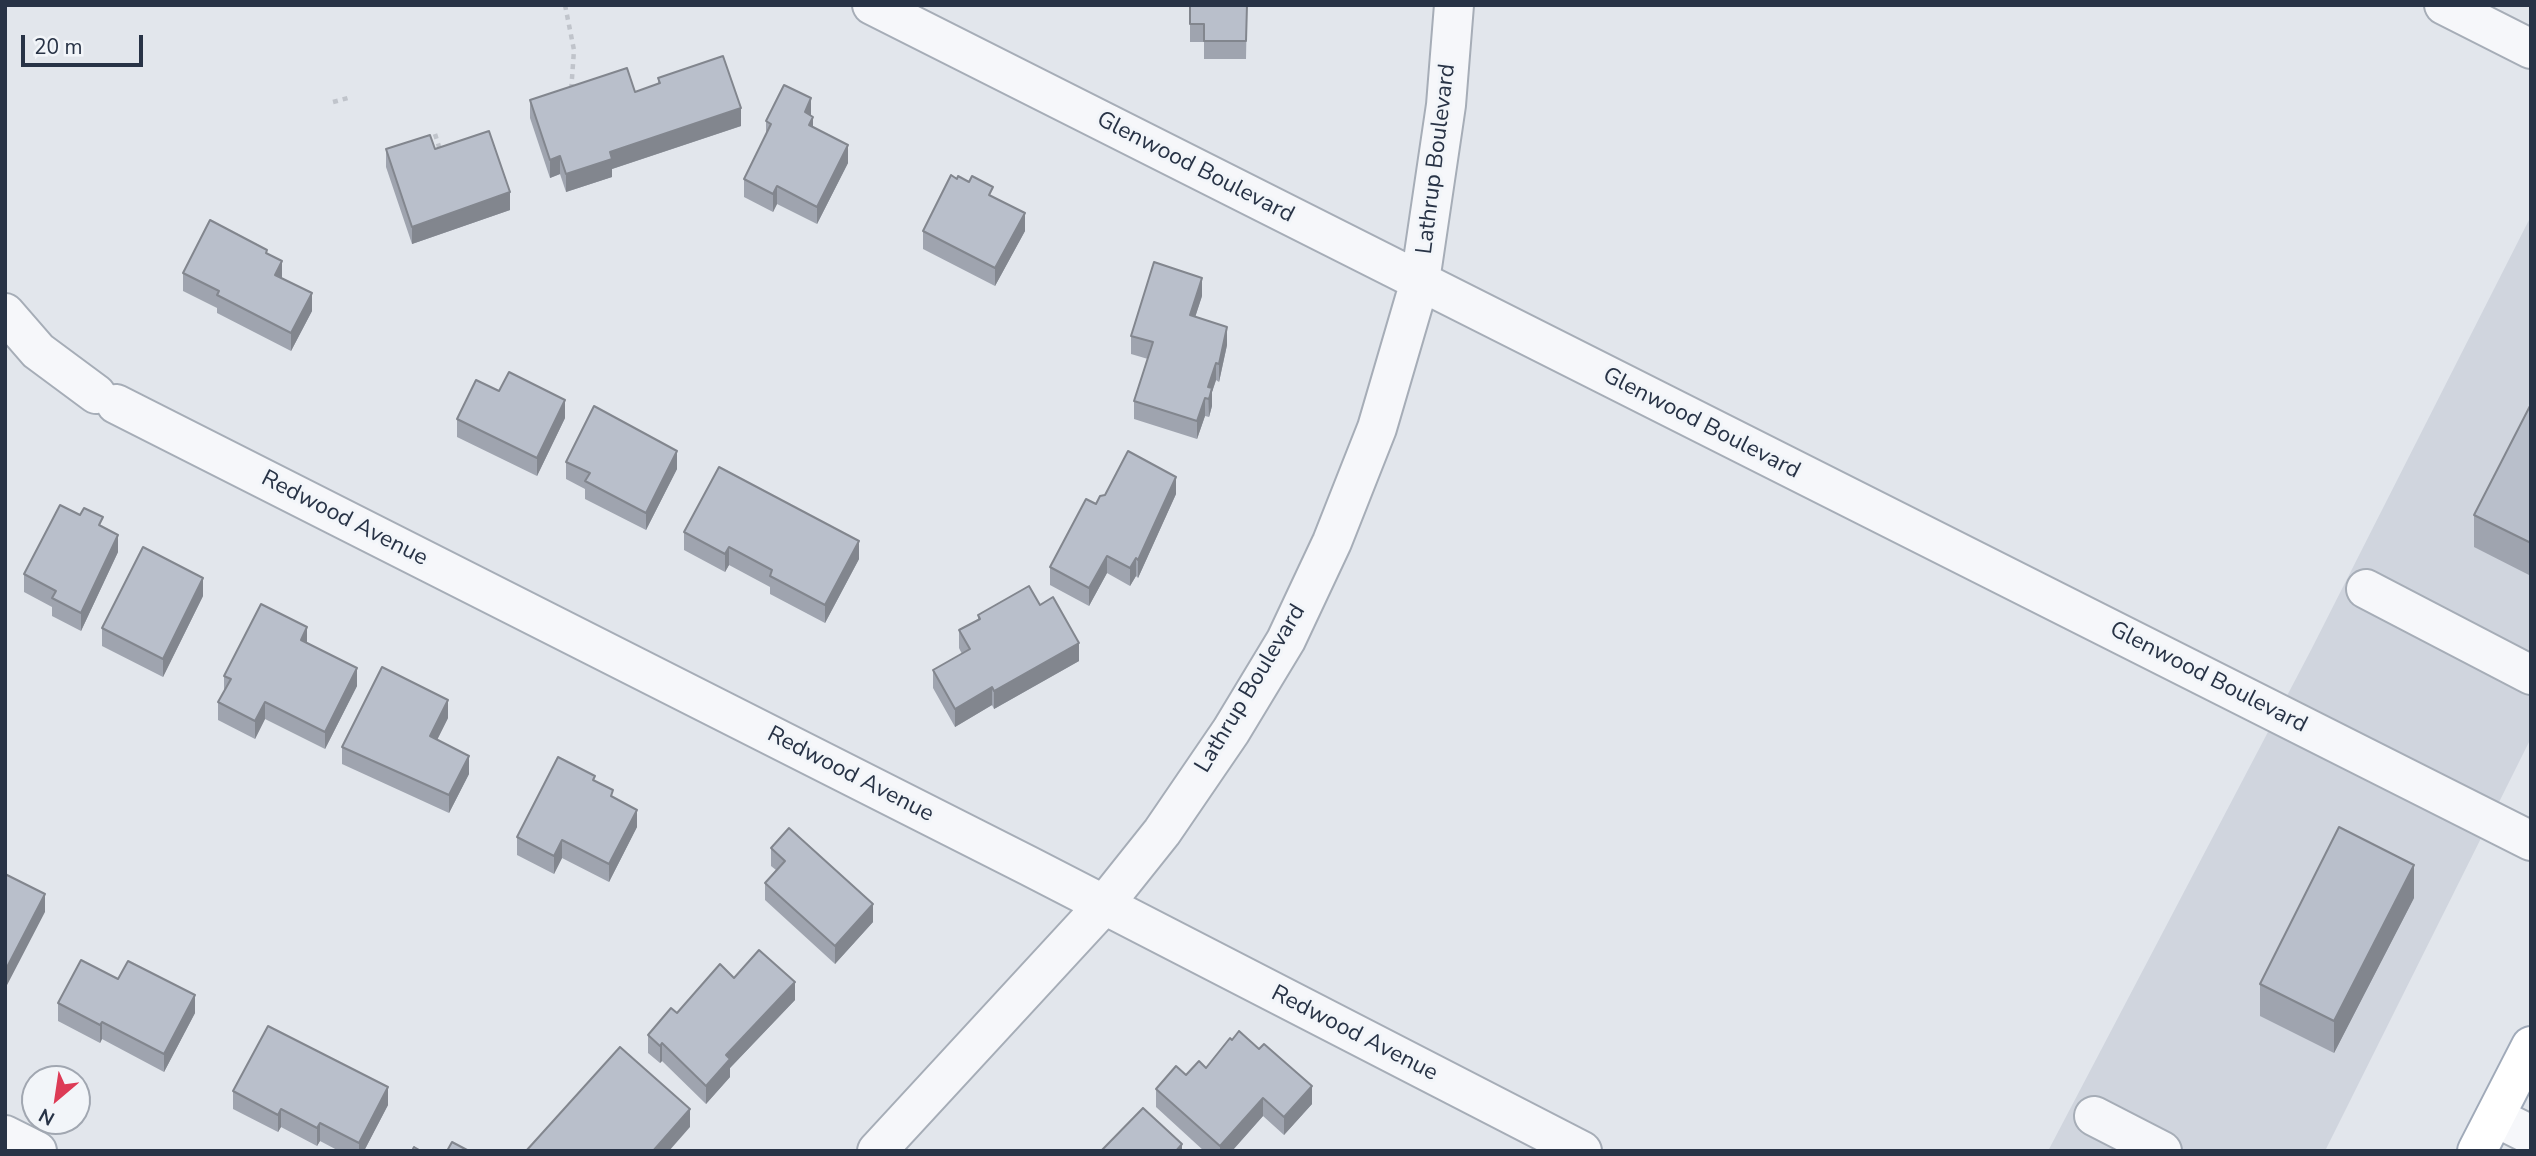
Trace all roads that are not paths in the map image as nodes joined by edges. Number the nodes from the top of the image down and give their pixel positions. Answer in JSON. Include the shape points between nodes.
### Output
{"nodes":[{"id":1,"x":872,"y":5,"type":"edge"},
{"id":2,"x":1454,"y":5,"type":"edge"},
{"id":3,"x":2444,"y":5,"type":"edge"},
{"id":4,"x":2531,"y":49,"type":"edge"},
{"id":5,"x":1420,"y":281,"type":"junction"},
{"id":6,"x":5,"y":313,"type":"edge"},
{"id":7,"x":2366,"y":589,"type":"dead end"},
{"id":8,"x":2531,"y":675,"type":"edge"},
{"id":9,"x":2531,"y":841,"type":"edge"},
{"id":10,"x":1103,"y":906,"type":"junction"},
{"id":11,"x":2531,"y":1046,"type":"edge"},
{"id":12,"x":2094,"y":1116,"type":"dead end"},
{"id":13,"x":2495,"y":1117,"type":"junction"},
{"id":14,"x":5,"y":1135,"type":"edge"},
{"id":15,"x":2531,"y":1135,"type":"edge"},
{"id":16,"x":37,"y":1151,"type":"edge"},
{"id":17,"x":877,"y":1151,"type":"edge"},
{"id":18,"x":1582,"y":1151,"type":"edge"},
{"id":19,"x":2162,"y":1151,"type":"edge"},
{"id":20,"x":2477,"y":1151,"type":"edge"}],
"edges":[{"from":1,"to":5,"type":"street","name":"Glenwood Boulevard"},
{"from":2,"to":5,"type":"street","name":"Lathrup Boulevard","via":[[1440,156]]},
{"from":3,"to":4,"type":"street"},
{"from":5,"to":9,"type":"street","name":"Glenwood Boulevard"},
{"from":5,"to":10,"type":"street","name":"Lathrup Boulevard","via":[[1377,428],[1332,542],[1286,640],[1162,832]]},
{"from":6,"to":10,"type":"street","name":"Redwood Avenue","via":[[38,351],[106,399]]},
{"from":7,"to":8,"type":"street"},
{"from":10,"to":17,"type":"street","name":"Lathrup Boulevard"},
{"from":10,"to":18,"type":"street","name":"Redwood Avenue"},
{"from":11,"to":13,"type":"main road"},
{"from":12,"to":19,"type":"street"},
{"from":13,"to":15,"type":"street"},
{"from":13,"to":20,"type":"main road"},
{"from":14,"to":16,"type":"street"}]}
